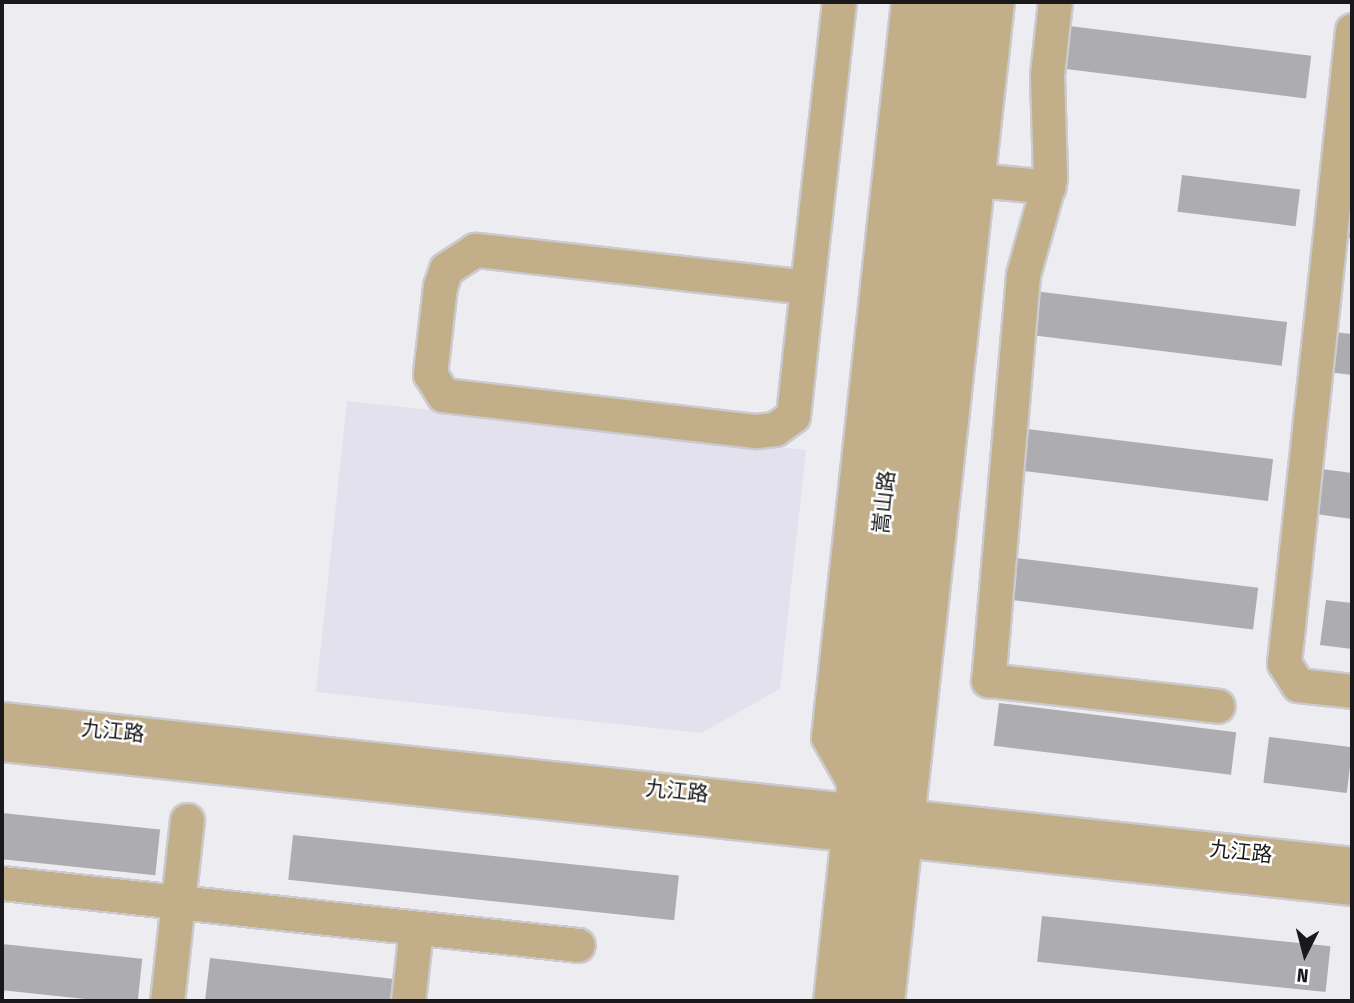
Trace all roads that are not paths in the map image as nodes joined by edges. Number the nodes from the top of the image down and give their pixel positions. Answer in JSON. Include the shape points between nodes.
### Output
{"nodes":[{"id":1,"x":839,"y":2,"type":"edge"},
{"id":2,"x":908,"y":2,"type":"edge"},
{"id":3,"x":938,"y":2,"type":"edge"},
{"id":4,"x":966,"y":2,"type":"edge"},
{"id":5,"x":997,"y":2,"type":"edge"},
{"id":6,"x":1055,"y":2,"type":"edge"},
{"id":7,"x":1352,"y":30,"type":"edge"},
{"id":8,"x":978,"y":180,"type":"junction"},
{"id":9,"x":1048,"y":187,"type":"junction"},
{"id":10,"x":807,"y":287,"type":"junction"},
{"id":11,"x":1352,"y":691,"type":"edge"},
{"id":12,"x":1218,"y":706,"type":"dead end"},
{"id":13,"x":2,"y":719,"type":"edge"},
{"id":14,"x":2,"y":744,"type":"edge"},
{"id":15,"x":874,"y":819,"type":"junction"},
{"id":16,"x":187,"y":820,"type":"dead end"},
{"id":17,"x":1352,"y":864,"type":"edge"},
{"id":18,"x":2,"y":883,"type":"edge"},
{"id":19,"x":1352,"y":888,"type":"edge"},
{"id":20,"x":178,"y":902,"type":"junction"},
{"id":21,"x":416,"y":928,"type":"junction"},
{"id":22,"x":578,"y":944,"type":"dead end"},
{"id":23,"x":167,"y":1001,"type":"edge"},
{"id":24,"x":408,"y":1001,"type":"edge"},
{"id":25,"x":830,"y":1001,"type":"edge"},
{"id":26,"x":858,"y":1001,"type":"edge"},
{"id":27,"x":887,"y":1001,"type":"edge"}],
"edges":[{"from":1,"to":10,"type":"street"},
{"from":2,"to":15,"type":"street","via":[[828,737]]},
{"from":3,"to":15,"type":"street","name":"嵩山路"},
{"from":4,"to":15,"type":"street","name":"嵩山路"},
{"from":5,"to":8,"type":"street"},
{"from":6,"to":9,"type":"street","via":[[1047,75]]},
{"from":7,"to":11,"type":"street","via":[[1284,663],[1298,685]]},
{"from":8,"to":9,"type":"street"},
{"from":8,"to":15,"type":"street"},
{"from":9,"to":12,"type":"street","via":[[1023,275],[988,680]]},
{"from":10,"to":10,"type":"street","via":[[475,250],[446,269],[430,373],[443,395],[775,429],[793,416]]},
{"from":13,"to":15,"type":"street","name":"九江路"},
{"from":14,"to":15,"type":"street","name":"九江路"},
{"from":15,"to":17,"type":"street","name":"九江路"},
{"from":15,"to":19,"type":"street","name":"九江路"},
{"from":15,"to":25,"type":"street","name":"嵩山路"},
{"from":15,"to":26,"type":"street","name":"嵩山路"},
{"from":15,"to":27,"type":"street"},
{"from":16,"to":20,"type":"street"},
{"from":18,"to":20,"type":"street"},
{"from":20,"to":21,"type":"street"},
{"from":20,"to":23,"type":"street"},
{"from":21,"to":22,"type":"street"},
{"from":21,"to":24,"type":"street"}]}
